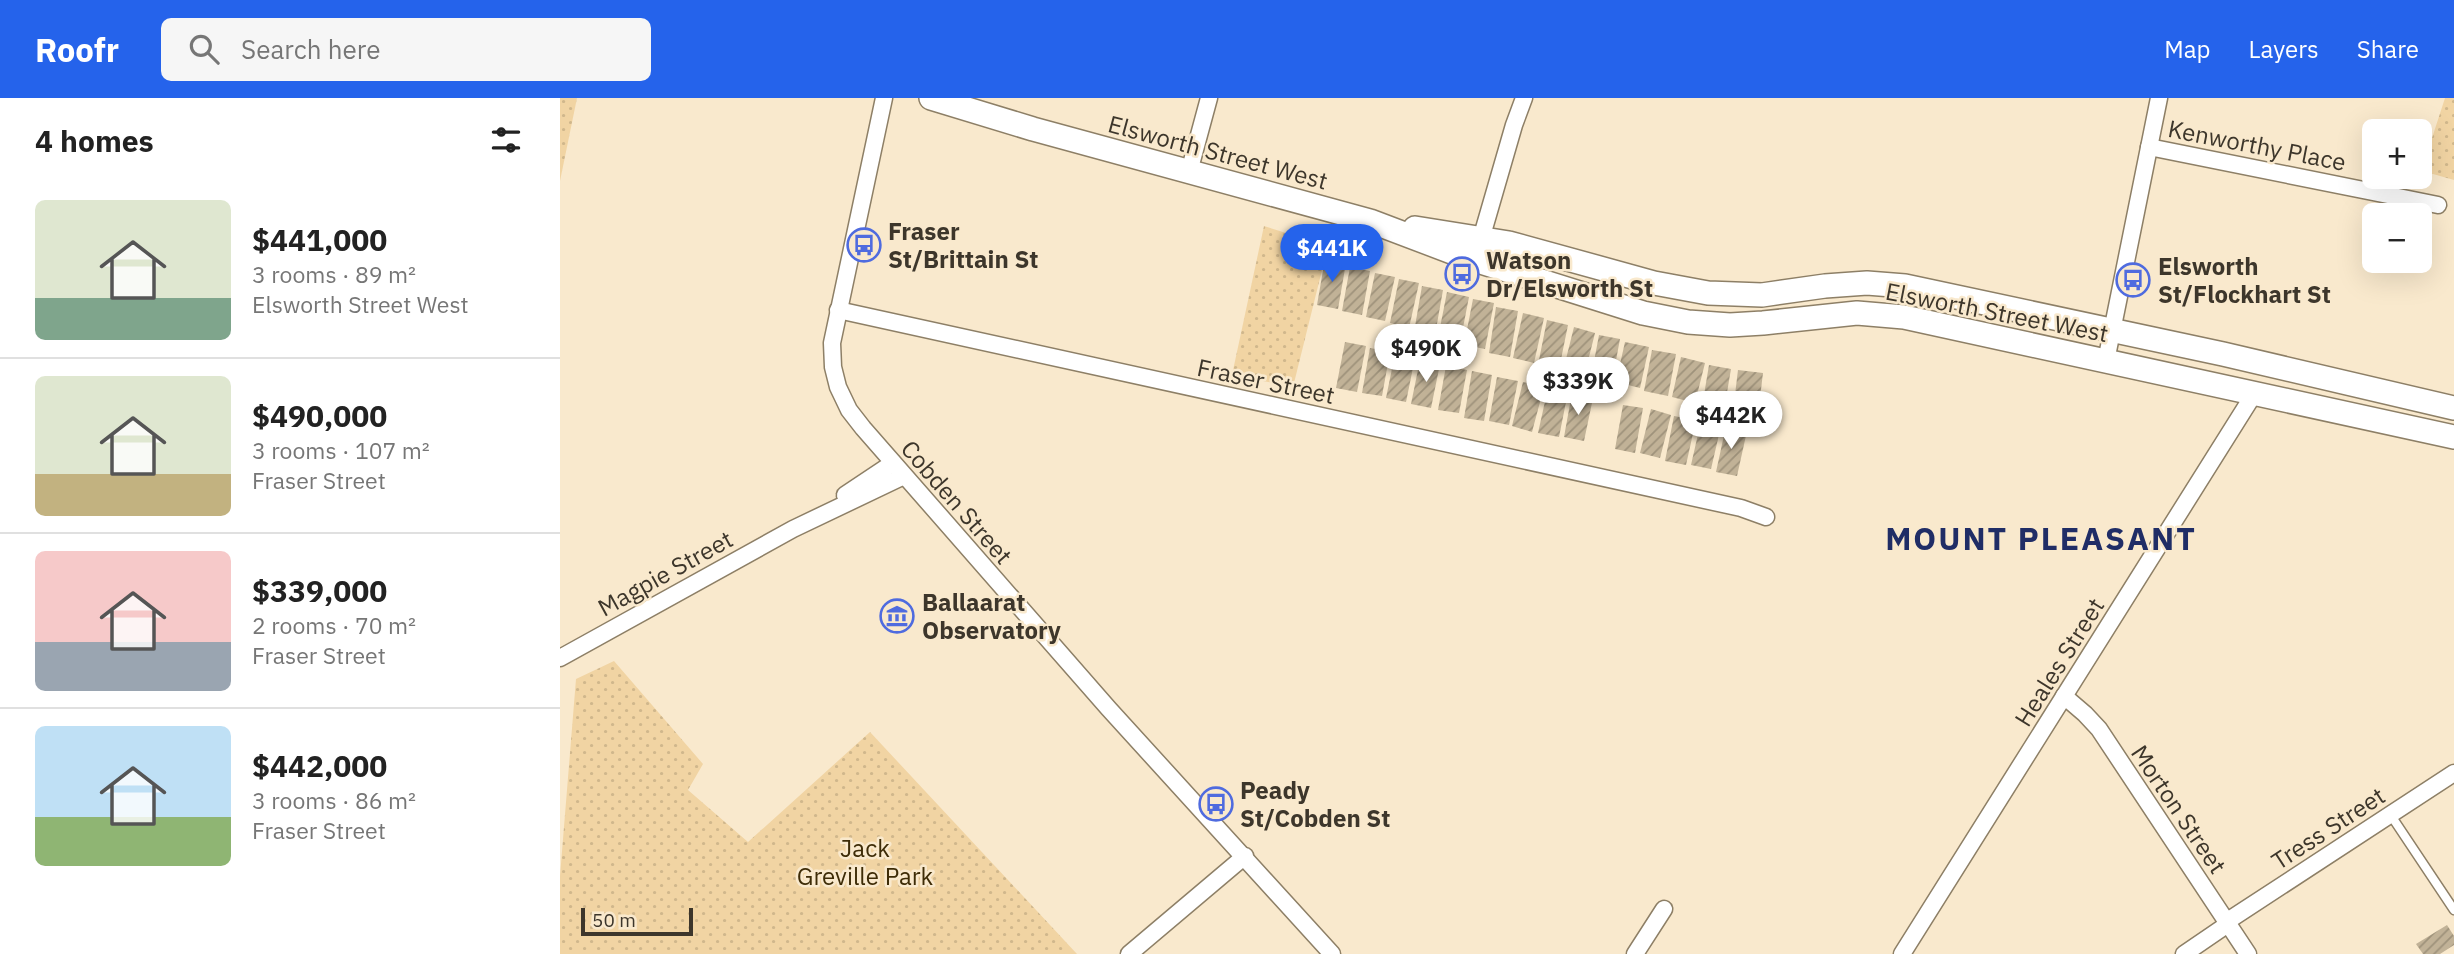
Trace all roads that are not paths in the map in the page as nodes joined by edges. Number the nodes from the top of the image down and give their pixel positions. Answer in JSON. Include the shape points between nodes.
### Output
{"nodes":[{"id":1,"x":884,"y":98,"type":"edge"},
{"id":2,"x":931,"y":98,"type":"edge"},
{"id":3,"x":1209,"y":98,"type":"edge"},
{"id":4,"x":1524,"y":98,"type":"edge"},
{"id":5,"x":2159,"y":98,"type":"edge"},
{"id":6,"x":2149,"y":146,"type":"junction"},
{"id":7,"x":1189,"y":172,"type":"junction"},
{"id":8,"x":2438,"y":205,"type":"dead end"},
{"id":9,"x":1370,"y":221,"type":"junction"},
{"id":10,"x":1482,"y":237,"type":"junction"},
{"id":11,"x":1475,"y":260,"type":"junction"},
{"id":12,"x":838,"y":310,"type":"junction"},
{"id":13,"x":2113,"y":331,"type":"junction"},
{"id":14,"x":2106,"y":361,"type":"junction"},
{"id":15,"x":2254,"y":394,"type":"junction"},
{"id":16,"x":2454,"y":408,"type":"edge"},
{"id":17,"x":2454,"y":437,"type":"edge"},
{"id":18,"x":893,"y":463,"type":"junction"},
{"id":19,"x":904,"y":476,"type":"junction"},
{"id":20,"x":1766,"y":517,"type":"dead end"},
{"id":21,"x":793,"y":528,"type":"junction"},
{"id":22,"x":560,"y":658,"type":"edge"},
{"id":23,"x":2064,"y":696,"type":"junction"},
{"id":24,"x":2454,"y":773,"type":"edge"},
{"id":25,"x":2390,"y":814,"type":"junction"},
{"id":26,"x":1245,"y":856,"type":"junction"},
{"id":27,"x":1664,"y":909,"type":"dead end"},
{"id":28,"x":2454,"y":910,"type":"edge"},
{"id":29,"x":2227,"y":923,"type":"junction"},
{"id":30,"x":1129,"y":954,"type":"edge"},
{"id":31,"x":1332,"y":954,"type":"edge"},
{"id":32,"x":1635,"y":954,"type":"edge"},
{"id":33,"x":1902,"y":954,"type":"edge"},
{"id":34,"x":2184,"y":954,"type":"edge"},
{"id":35,"x":2248,"y":954,"type":"edge"}],
"edges":[{"from":1,"to":12,"type":"street","name":"Cobden Street"},
{"from":2,"to":7,"type":"street","name":"Elsworth Street West"},
{"from":3,"to":7,"type":"street"},
{"from":4,"to":10,"type":"street"},
{"from":5,"to":6,"type":"street"},
{"from":6,"to":8,"type":"street","name":"Kenworthy Place"},
{"from":6,"to":13,"type":"street"},
{"from":7,"to":9,"type":"street","name":"Elsworth Street West"},
{"from":9,"to":10,"type":"street","name":"Elsworth Street West"},
{"from":9,"to":11,"type":"street","name":"Elsworth Street West"},
{"from":10,"to":11,"type":"street"},
{"from":10,"to":13,"type":"street","name":"Elsworth Street West","via":[[1692,291],[1762,295],[1840,284],[1884,284]]},
{"from":11,"to":14,"type":"street","name":"Elsworth Street West","via":[[1625,309],[1688,322],[1748,324],[1828,314],[1882,314]]},
{"from":12,"to":18,"type":"street","name":"Cobden Street","via":[[832,354],[838,387],[849,410]]},
{"from":12,"to":20,"type":"street","name":"Fraser Street"},
{"from":13,"to":14,"type":"street"},
{"from":13,"to":16,"type":"street","name":"Elsworth Street West"},
{"from":14,"to":15,"type":"street","name":"Elsworth Street West"},
{"from":15,"to":17,"type":"street","name":"Elsworth Street West"},
{"from":15,"to":23,"type":"street","name":"Heales Street"},
{"from":18,"to":19,"type":"street","name":"Cobden Street"},
{"from":18,"to":21,"type":"street","name":"Magpie Street"},
{"from":19,"to":21,"type":"street","name":"Magpie Street"},
{"from":19,"to":26,"type":"street","name":"Cobden Street"},
{"from":21,"to":22,"type":"street","name":"Magpie Street"},
{"from":23,"to":29,"type":"street","name":"Morton Street","via":[[2099,729]]},
{"from":23,"to":33,"type":"street","name":"Heales Street"},
{"from":24,"to":25,"type":"street","name":"Tress Street"},
{"from":25,"to":28,"type":"lane"},
{"from":25,"to":29,"type":"street","name":"Tress Street"},
{"from":26,"to":30,"type":"street"},
{"from":26,"to":31,"type":"street","name":"Cobden Street"},
{"from":27,"to":32,"type":"street"},
{"from":29,"to":34,"type":"street","name":"Tress Street"},
{"from":29,"to":35,"type":"street","name":"Morton Street"}]}
